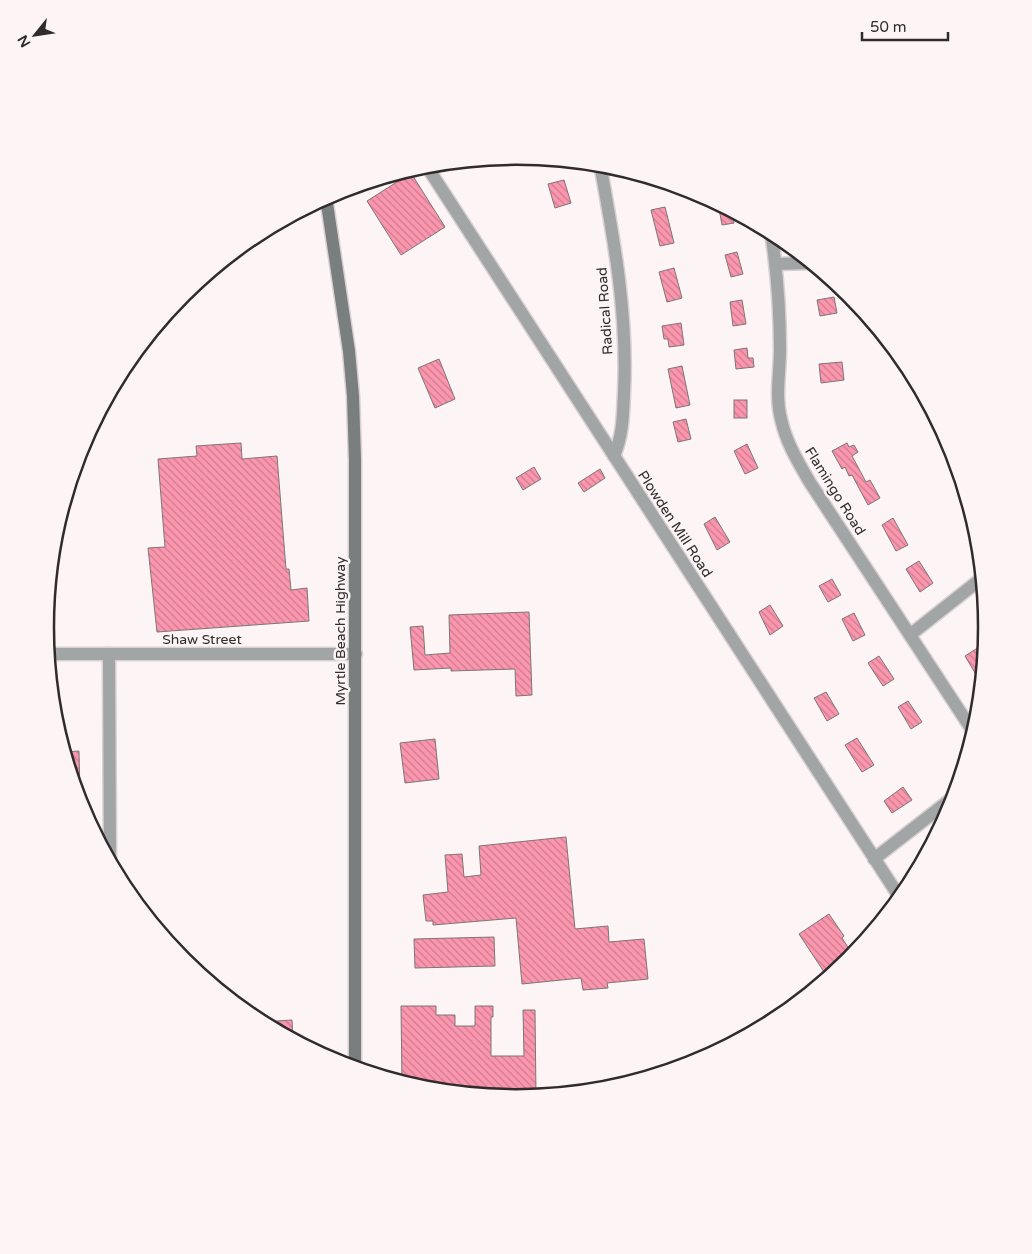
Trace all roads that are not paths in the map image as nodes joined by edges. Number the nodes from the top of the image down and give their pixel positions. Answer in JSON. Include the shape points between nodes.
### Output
{"nodes":[{"id":1,"x":431,"y":173,"type":"edge"},
{"id":2,"x":602,"y":173,"type":"edge"},
{"id":3,"x":327,"y":205,"type":"edge"},
{"id":4,"x":773,"y":243,"type":"edge"},
{"id":5,"x":801,"y":263,"type":"edge"},
{"id":6,"x":776,"y":264,"type":"junction"},
{"id":7,"x":614,"y":456,"type":"junction"},
{"id":8,"x":976,"y":583,"type":"edge"},
{"id":9,"x":910,"y":635,"type":"junction"},
{"id":10,"x":55,"y":654,"type":"edge"},
{"id":11,"x":109,"y":654,"type":"junction"},
{"id":12,"x":356,"y":654,"type":"junction"},
{"id":13,"x":968,"y":723,"type":"edge"},
{"id":14,"x":942,"y":805,"type":"edge"},
{"id":15,"x":110,"y":847,"type":"edge"},
{"id":16,"x":874,"y":860,"type":"junction"},
{"id":17,"x":895,"y":891,"type":"edge"},
{"id":18,"x":355,"y":1060,"type":"edge"}],
"edges":[{"from":1,"to":7,"type":"street","name":"Plowden Mill Road"},
{"from":2,"to":7,"type":"street","name":"Radical Road","via":[[623,308],[622,433]]},
{"from":3,"to":12,"type":"main road","name":"Myrtle Beach Highway","via":[[353,396]]},
{"from":4,"to":6,"type":"street","name":"Flamingo Road"},
{"from":5,"to":6,"type":"street"},
{"from":6,"to":9,"type":"street","name":"Flamingo Road","via":[[780,351],[778,400],[787,440],[809,481]]},
{"from":7,"to":16,"type":"street","name":"Plowden Mill Road"},
{"from":8,"to":9,"type":"street"},
{"from":9,"to":13,"type":"street","name":"Flamingo Road"},
{"from":10,"to":11,"type":"street","name":"Shaw Street"},
{"from":11,"to":12,"type":"street","name":"Shaw Street"},
{"from":11,"to":15,"type":"street"},
{"from":12,"to":18,"type":"main road","name":"Myrtle Beach Highway"},
{"from":14,"to":16,"type":"street"},
{"from":16,"to":17,"type":"street","name":"Plowden Mill Road"}]}
